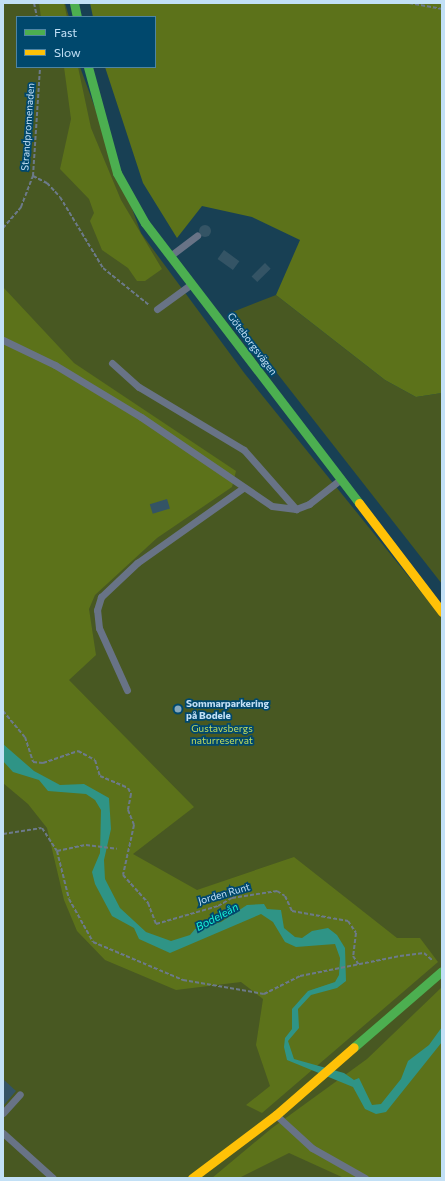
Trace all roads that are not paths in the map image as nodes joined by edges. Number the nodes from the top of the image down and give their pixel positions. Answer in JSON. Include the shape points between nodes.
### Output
{"nodes":[{"id":1,"x":74,"y":3,"type":"edge"},
{"id":2,"x":77,"y":16,"type":"edge"},
{"id":3,"x":88,"y":68,"type":"edge"},
{"id":4,"x":197,"y":236,"type":"dead end"},
{"id":5,"x":170,"y":256,"type":"junction"},
{"id":6,"x":191,"y":284,"type":"junction"},
{"id":7,"x":157,"y":310,"type":"road end"},
{"id":8,"x":3,"y":340,"type":"edge"},
{"id":9,"x":112,"y":363,"type":"dead end"},
{"id":10,"x":341,"y":478,"type":"junction"},
{"id":11,"x":243,"y":488,"type":"junction"},
{"id":12,"x":296,"y":509,"type":"junction"},
{"id":13,"x":442,"y":612,"type":"edge"},
{"id":14,"x":127,"y":690,"type":"dead end"},
{"id":15,"x":442,"y":971,"type":"edge"},
{"id":16,"x":20,"y":1094,"type":"dead end"},
{"id":17,"x":3,"y":1112,"type":"edge"},
{"id":18,"x":276,"y":1115,"type":"junction"},
{"id":19,"x":3,"y":1133,"type":"edge"},
{"id":20,"x":53,"y":1178,"type":"edge"},
{"id":21,"x":192,"y":1178,"type":"edge"},
{"id":22,"x":365,"y":1178,"type":"edge"}],
"edges":[{"from":1,"to":2,"type":"street"},
{"from":3,"to":5,"type":"street","name":"Göteborgsvägen","via":[[100,123],[117,173],[145,223]]},
{"from":4,"to":5,"type":"lane"},
{"from":5,"to":6,"type":"street","name":"Göteborgsvägen"},
{"from":6,"to":7,"type":"lane"},
{"from":6,"to":10,"type":"street","name":"Göteborgsvägen"},
{"from":8,"to":11,"type":"lane","via":[[55,365],[141,417],[209,460]]},
{"from":9,"to":12,"type":"lane","via":[[139,387],[244,450]]},
{"from":10,"to":12,"type":"lane","via":[[309,504]]},
{"from":10,"to":13,"type":"street","name":"Göteborgsvägen"},
{"from":11,"to":12,"type":"lane","via":[[272,506]]},
{"from":11,"to":14,"type":"lane","via":[[137,562],[101,597],[97,610],[99,628]]},
{"from":15,"to":18,"type":"street"},
{"from":16,"to":17,"type":"lane"},
{"from":18,"to":21,"type":"street"},
{"from":18,"to":22,"type":"lane","via":[[312,1148]]},
{"from":19,"to":20,"type":"lane"}]}
